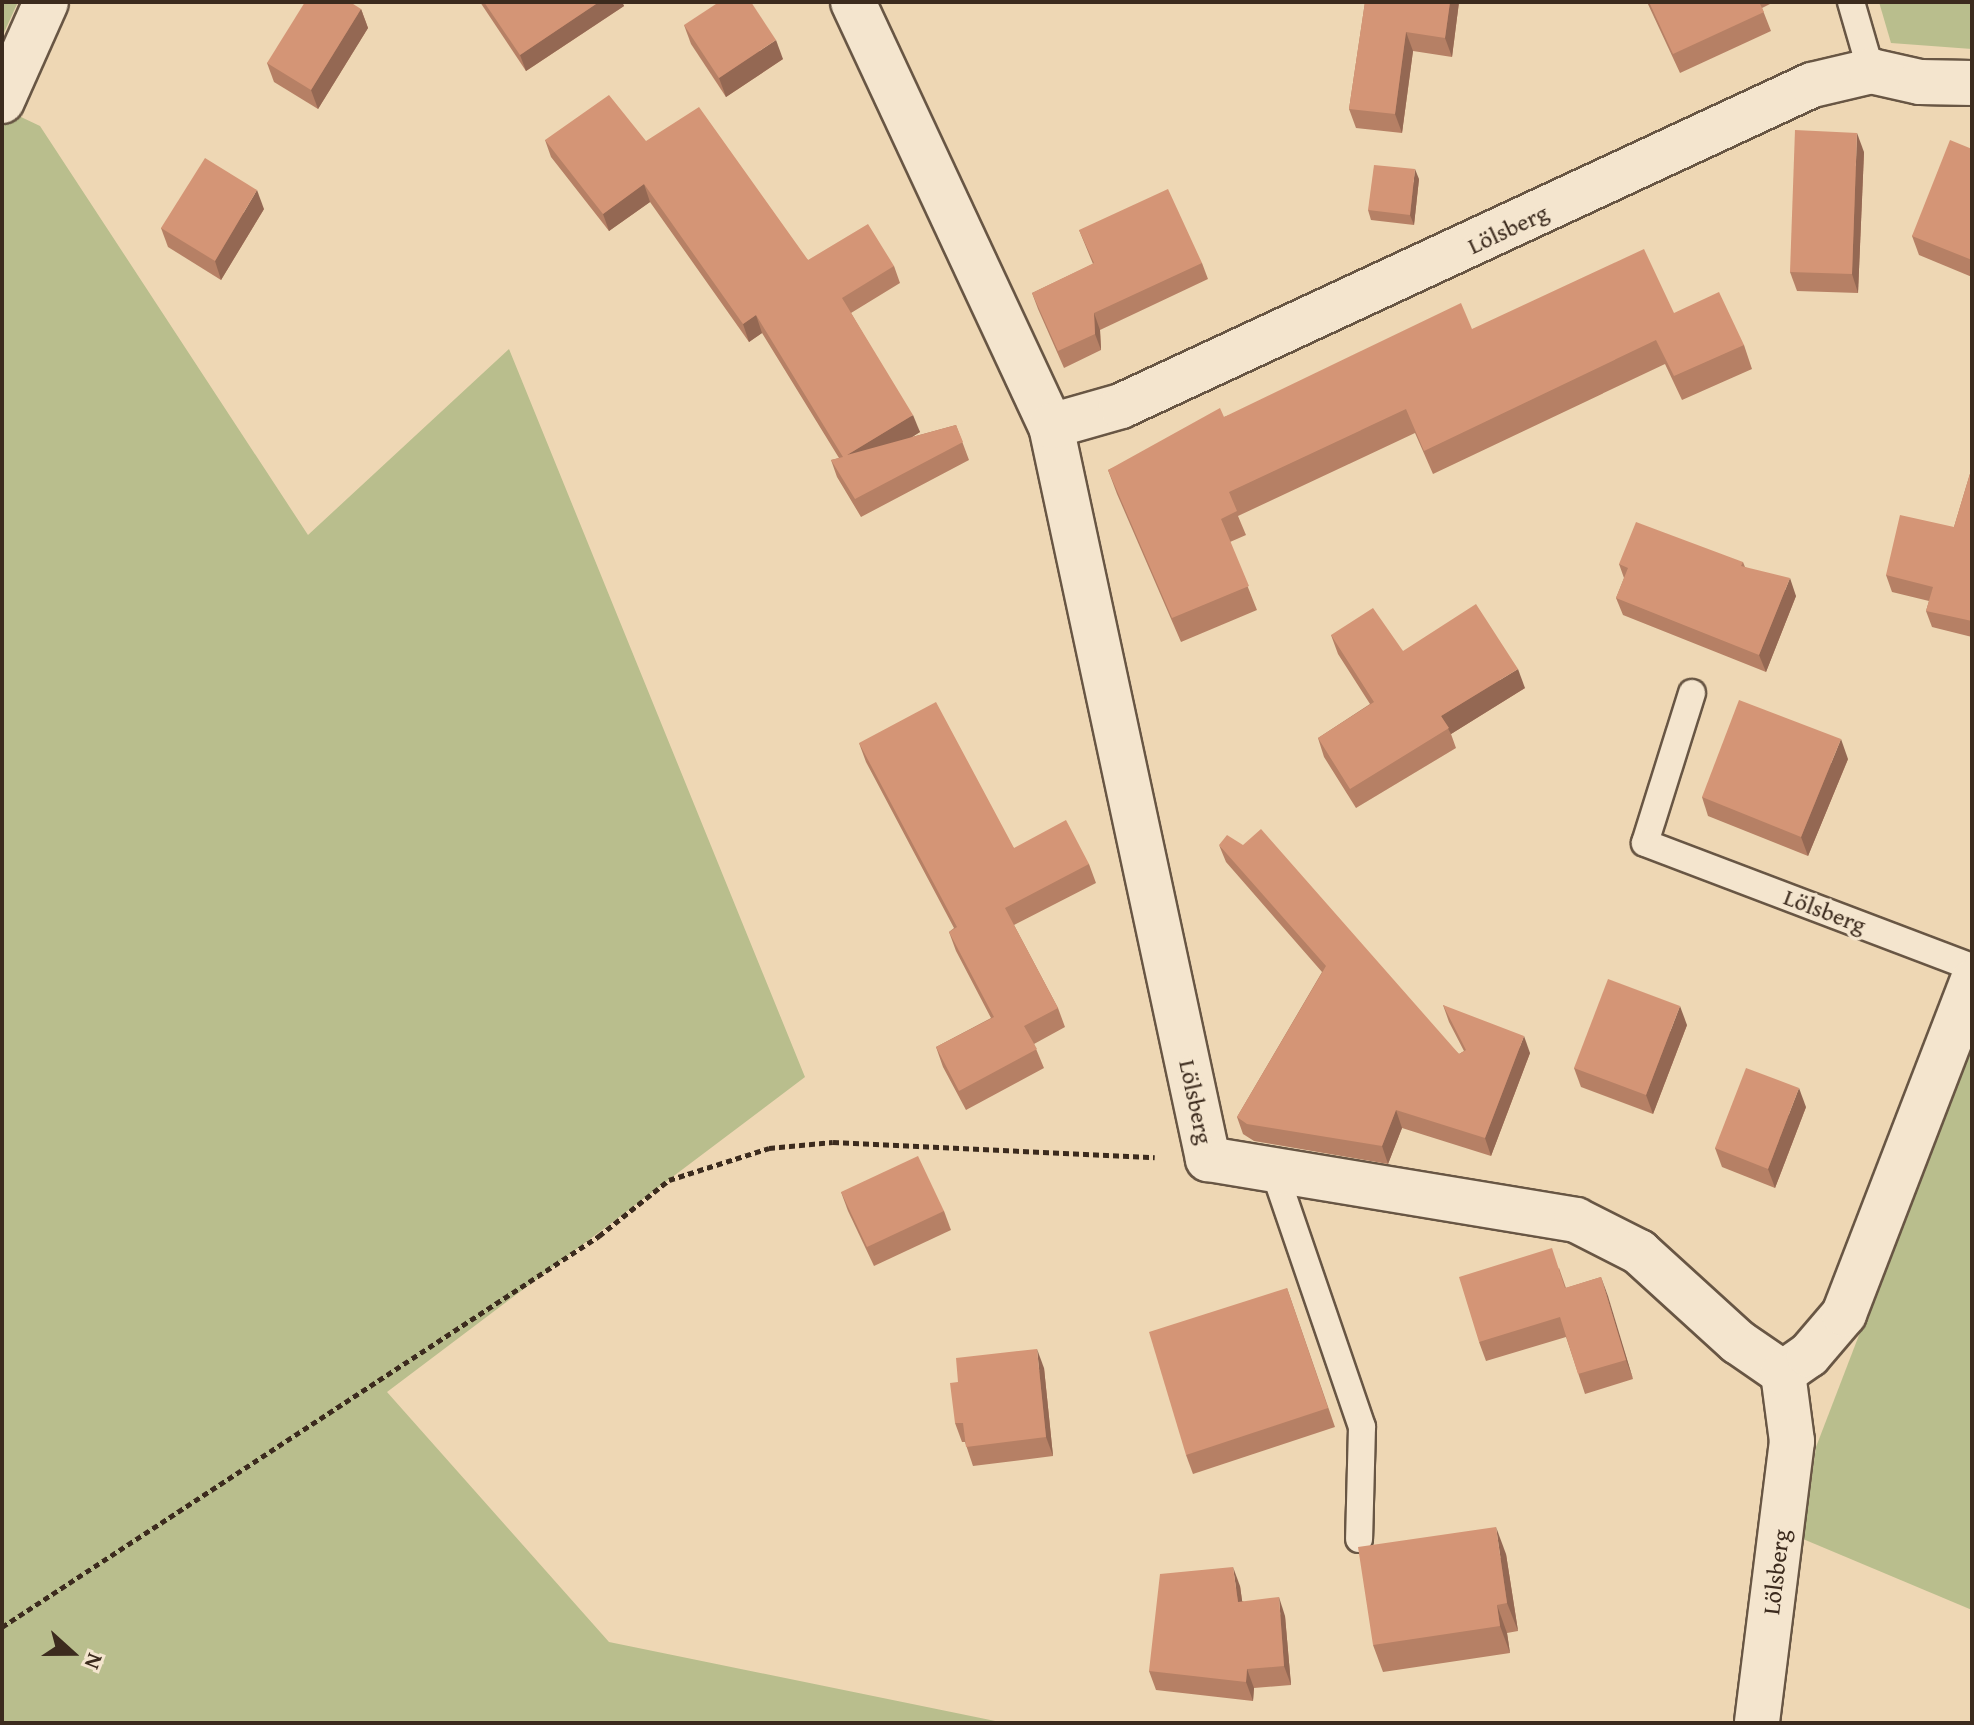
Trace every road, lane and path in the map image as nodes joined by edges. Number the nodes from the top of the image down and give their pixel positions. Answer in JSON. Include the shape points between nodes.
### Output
{"nodes":[{"id":1,"x":46,"y":2,"type":"edge"},
{"id":2,"x":853,"y":2,"type":"edge"},
{"id":3,"x":1851,"y":2,"type":"edge"},
{"id":4,"x":1871,"y":71,"type":"junction"},
{"id":5,"x":1972,"y":83,"type":"edge"},
{"id":6,"x":2,"y":101,"type":"edge"},
{"id":7,"x":1051,"y":426,"type":"junction"},
{"id":8,"x":1692,"y":693,"type":"dead end"},
{"id":9,"x":1972,"y":967,"type":"edge"},
{"id":10,"x":1972,"y":982,"type":"edge"},
{"id":11,"x":1208,"y":1159,"type":"junction"},
{"id":12,"x":1274,"y":1170,"type":"junction"},
{"id":13,"x":1783,"y":1373,"type":"junction"},
{"id":14,"x":1359,"y":1539,"type":"dead end"},
{"id":15,"x":2,"y":1627,"type":"edge"},
{"id":16,"x":1757,"y":1723,"type":"edge"}],
"edges":[{"from":1,"to":6,"type":"street"},
{"from":2,"to":7,"type":"street","name":"Lölsberg"},
{"from":3,"to":4,"type":"lane"},
{"from":4,"to":5,"type":"street","name":"Lölsberg","via":[[1920,82]]},
{"from":4,"to":7,"type":"street","name":"Lölsberg","via":[[1812,85],[1135,400]]},
{"from":7,"to":11,"type":"street","name":"Lölsberg"},
{"from":8,"to":9,"type":"lane","name":"Lölsberg","via":[[1645,843]]},
{"from":10,"to":13,"type":"street","via":[[1844,1314],[1809,1355]]},
{"from":11,"to":12,"type":"street","name":"Lölsberg"},
{"from":11,"to":15,"type":"path","via":[[833,1142],[769,1148],[669,1180],[586,1245]]},
{"from":12,"to":13,"type":"street","name":"Lölsberg","via":[[1576,1220],[1639,1252],[1738,1342]]},
{"from":12,"to":14,"type":"lane","via":[[1362,1427]]},
{"from":13,"to":16,"type":"street","name":"Lölsberg","via":[[1792,1441]]}]}
